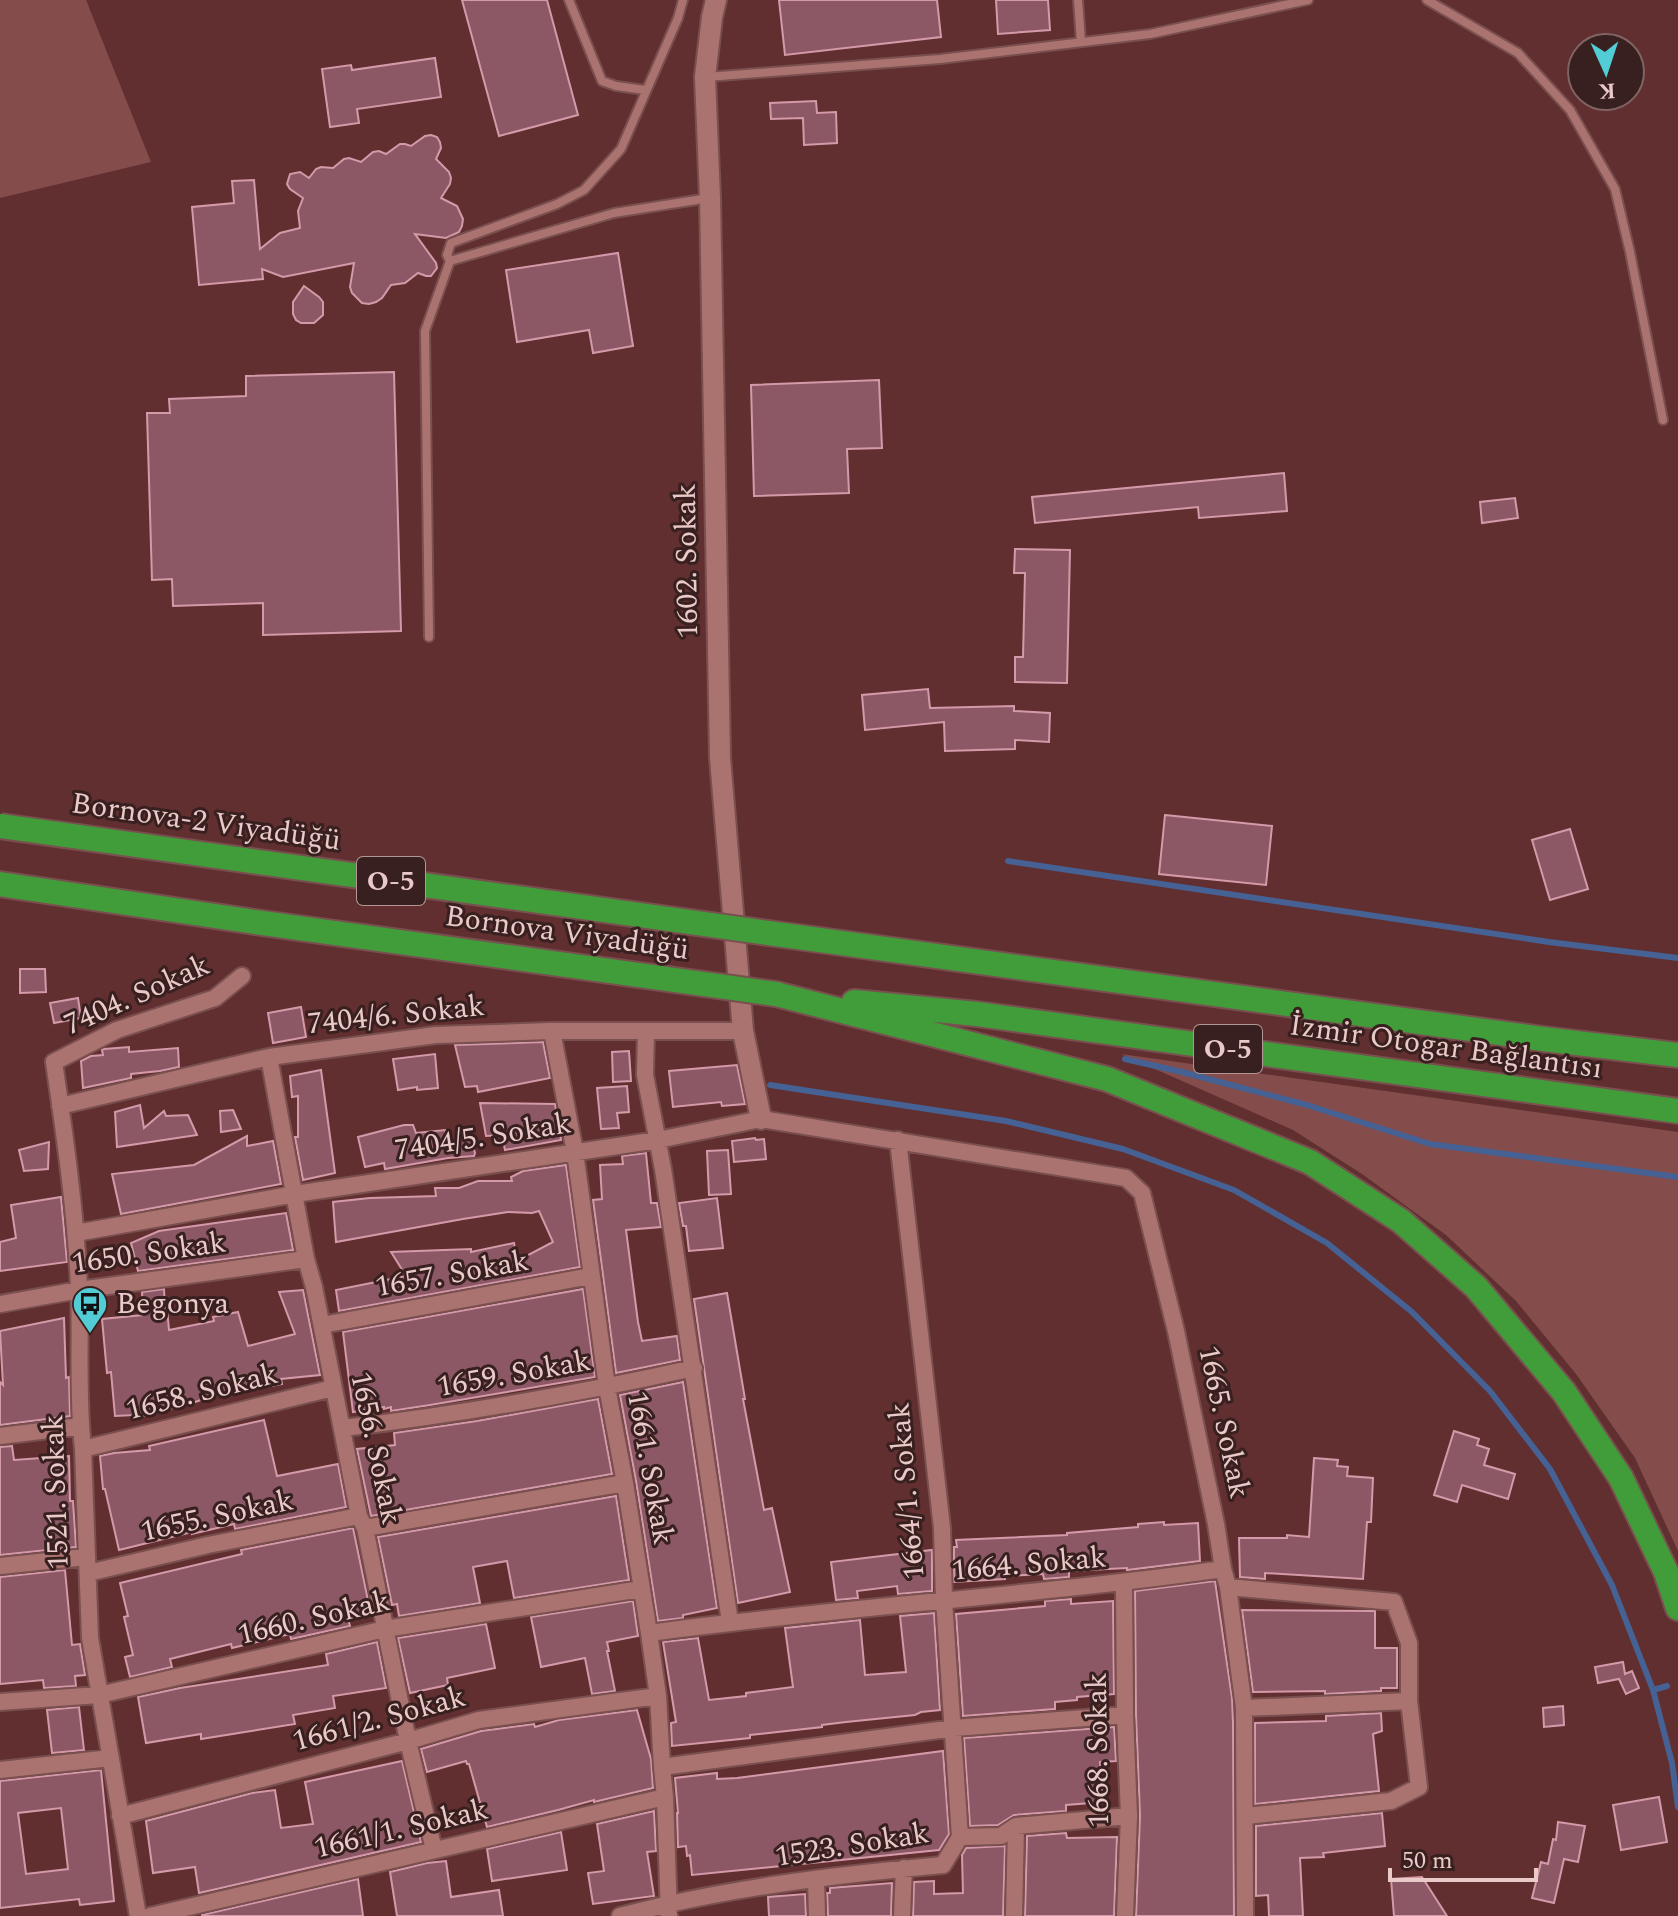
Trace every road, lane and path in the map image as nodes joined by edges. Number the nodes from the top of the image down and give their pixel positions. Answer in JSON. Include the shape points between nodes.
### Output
{"nodes":[{"id":1,"x":569,"y":0,"type":"edge"},
{"id":2,"x":683,"y":0,"type":"edge"},
{"id":3,"x":716,"y":0,"type":"edge"},
{"id":4,"x":1078,"y":0,"type":"edge"},
{"id":5,"x":1308,"y":0,"type":"edge"},
{"id":6,"x":1427,"y":0,"type":"edge"},
{"id":7,"x":1081,"y":42,"type":"junction"},
{"id":8,"x":705,"y":77,"type":"junction"},
{"id":9,"x":645,"y":90,"type":"junction"},
{"id":10,"x":710,"y":198,"type":"junction"},
{"id":11,"x":450,"y":261,"type":"junction"},
{"id":12,"x":1663,"y":420,"type":"dead end"},
{"id":13,"x":429,"y":637,"type":"dead end"},
{"id":14,"x":0,"y":826,"type":"edge"},
{"id":15,"x":0,"y":884,"type":"edge"},
{"id":16,"x":783,"y":935,"type":"joint"},
{"id":17,"x":242,"y":976,"type":"dead end"},
{"id":18,"x":776,"y":994,"type":"junction"},
{"id":19,"x":552,"y":1031,"type":"junction"},
{"id":20,"x":646,"y":1031,"type":"junction"},
{"id":21,"x":743,"y":1031,"type":"junction"},
{"id":22,"x":1678,"y":1055,"type":"edge"},
{"id":23,"x":269,"y":1057,"type":"junction"},
{"id":24,"x":54,"y":1062,"type":"joint"},
{"id":25,"x":60,"y":1106,"type":"junction"},
{"id":26,"x":1678,"y":1111,"type":"edge"},
{"id":27,"x":761,"y":1119,"type":"junction"},
{"id":28,"x":658,"y":1140,"type":"junction"},
{"id":29,"x":898,"y":1140,"type":"junction"},
{"id":30,"x":575,"y":1152,"type":"junction"},
{"id":31,"x":295,"y":1194,"type":"junction"},
{"id":32,"x":76,"y":1233,"type":"junction"},
{"id":33,"x":306,"y":1259,"type":"junction"},
{"id":34,"x":591,"y":1276,"type":"junction"},
{"id":35,"x":79,"y":1290,"type":"junction"},
{"id":36,"x":0,"y":1304,"type":"edge"},
{"id":37,"x":322,"y":1325,"type":"junction"},
{"id":38,"x":694,"y":1368,"type":"junction"},
{"id":39,"x":607,"y":1387,"type":"junction"},
{"id":40,"x":333,"y":1388,"type":"junction"},
{"id":41,"x":81,"y":1426,"type":"junction"},
{"id":42,"x":343,"y":1428,"type":"junction"},
{"id":43,"x":0,"y":1436,"type":"edge"},
{"id":44,"x":83,"y":1449,"type":"junction"},
{"id":45,"x":625,"y":1483,"type":"junction"},
{"id":46,"x":362,"y":1522,"type":"junction"},
{"id":47,"x":87,"y":1565,"type":"junction"},
{"id":48,"x":0,"y":1566,"type":"edge"},
{"id":49,"x":1223,"y":1569,"type":"junction"},
{"id":50,"x":1124,"y":1583,"type":"junction"},
{"id":51,"x":1228,"y":1587,"type":"junction"},
{"id":52,"x":641,"y":1589,"type":"junction"},
{"id":53,"x":944,"y":1600,"type":"junction"},
{"id":54,"x":1678,"y":1608,"type":"edge"},
{"id":55,"x":730,"y":1622,"type":"junction"},
{"id":56,"x":385,"y":1629,"type":"junction"},
{"id":57,"x":649,"y":1633,"type":"junction"},
{"id":58,"x":99,"y":1695,"type":"junction"},
{"id":59,"x":658,"y":1696,"type":"junction"},
{"id":60,"x":1409,"y":1701,"type":"junction"},
{"id":61,"x":0,"y":1702,"type":"edge"},
{"id":62,"x":1244,"y":1708,"type":"junction"},
{"id":63,"x":1125,"y":1715,"type":"junction"},
{"id":64,"x":954,"y":1728,"type":"junction"},
{"id":65,"x":408,"y":1741,"type":"junction"},
{"id":66,"x":111,"y":1758,"type":"junction"},
{"id":67,"x":662,"y":1767,"type":"junction"},
{"id":68,"x":0,"y":1770,"type":"edge"},
{"id":69,"x":665,"y":1797,"type":"junction"},
{"id":70,"x":120,"y":1816,"type":"junction"},
{"id":71,"x":1129,"y":1816,"type":"junction"},
{"id":72,"x":1246,"y":1816,"type":"junction"},
{"id":73,"x":1016,"y":1826,"type":"junction"},
{"id":74,"x":960,"y":1837,"type":"junction"},
{"id":75,"x":434,"y":1850,"type":"junction"},
{"id":76,"x":904,"y":1868,"type":"junction"},
{"id":77,"x":816,"y":1879,"type":"junction"},
{"id":78,"x":668,"y":1910,"type":"edge"},
{"id":79,"x":138,"y":1916,"type":"edge"},
{"id":80,"x":150,"y":1916,"type":"edge"},
{"id":81,"x":620,"y":1916,"type":"edge"},
{"id":82,"x":817,"y":1916,"type":"edge"},
{"id":83,"x":902,"y":1916,"type":"edge"},
{"id":84,"x":1014,"y":1916,"type":"edge"},
{"id":85,"x":1125,"y":1916,"type":"edge"},
{"id":86,"x":1245,"y":1916,"type":"edge"}],
"edges":[{"from":1,"to":9,"type":"lane","via":[[602,81]]},
{"from":2,"to":9,"type":"lane"},
{"from":3,"to":8,"type":"street","name":"1602. Sokak"},
{"from":4,"to":7,"type":"lane"},
{"from":5,"to":7,"type":"lane","via":[[1150,34]]},
{"from":6,"to":12,"type":"lane","via":[[1518,53],[1570,110],[1608,176],[1630,252]]},
{"from":7,"to":8,"type":"lane"},
{"from":8,"to":10,"type":"street","name":"1602. Sokak"},
{"from":9,"to":11,"type":"lane","via":[[621,149],[584,190],[451,243]]},
{"from":10,"to":11,"type":"lane","via":[[614,213]]},
{"from":10,"to":21,"type":"street","name":"1602. Sokak","via":[[720,758]]},
{"from":11,"to":13,"type":"lane","via":[[425,331]]},
{"from":14,"to":16,"type":"highway","name":"Bornova-2 Viyadüğü","number":"O-5","bridge":true},
{"from":15,"to":18,"type":"highway","name":"Bornova Viyadüğü","number":"O-5","bridge":true},
{"from":16,"to":22,"type":"highway","name":"İzmir Otogar Bağlantısı","number":"O-5"},
{"from":17,"to":24,"type":"street","name":"7404. Sokak","via":[[215,998],[117,1030]]},
{"from":18,"to":26,"type":"highway","name":"İzmir Otogar Bağlantısı","number":"O-5","via":[[977,1014]]},
{"from":18,"to":54,"type":"highway","via":[[1107,1079],[1310,1162],[1401,1221],[1476,1287],[1564,1392],[1621,1478]]},
{"from":19,"to":20,"type":"street","name":"7404/6. Sokak"},
{"from":19,"to":23,"type":"street","name":"7404/6. Sokak","via":[[455,1033]]},
{"from":19,"to":30,"type":"street","name":"1661. Sokak"},
{"from":20,"to":21,"type":"street","name":"7404/6. Sokak"},
{"from":20,"to":28,"type":"street","via":[[645,1075]]},
{"from":21,"to":27,"type":"street","name":"1602. Sokak"},
{"from":23,"to":25,"type":"street","name":"7404/6. Sokak"},
{"from":23,"to":31,"type":"street","name":"1656. Sokak"},
{"from":24,"to":25,"type":"street","name":"1521. Sokak"},
{"from":25,"to":32,"type":"street","name":"1521. Sokak"},
{"from":27,"to":28,"type":"street","name":"7404/5. Sokak"},
{"from":27,"to":29,"type":"street","name":"7404/5. Sokak"},
{"from":28,"to":30,"type":"street","name":"7404/5. Sokak"},
{"from":28,"to":38,"type":"street"},
{"from":29,"to":49,"type":"street","name":"1665. Sokak","via":[[1126,1178],[1142,1193],[1176,1331]]},
{"from":29,"to":53,"type":"street","name":"1664/1. Sokak","via":[[942,1528]]},
{"from":30,"to":31,"type":"street","name":"7404/5. Sokak"},
{"from":30,"to":34,"type":"street","name":"1661. Sokak"},
{"from":31,"to":32,"type":"street","name":"7404/5. Sokak"},
{"from":31,"to":33,"type":"street","name":"1656. Sokak"},
{"from":32,"to":35,"type":"street","name":"1521. Sokak"},
{"from":33,"to":35,"type":"street","name":"1650. Sokak"},
{"from":33,"to":37,"type":"street","name":"1656. Sokak"},
{"from":34,"to":37,"type":"street","name":"1657. Sokak"},
{"from":34,"to":39,"type":"street","name":"1661. Sokak"},
{"from":35,"to":36,"type":"street","name":"1650. Sokak"},
{"from":35,"to":41,"type":"street","name":"1521. Sokak"},
{"from":37,"to":40,"type":"street","name":"1656. Sokak"},
{"from":38,"to":39,"type":"street","name":"1659. Sokak"},
{"from":38,"to":55,"type":"street"},
{"from":39,"to":42,"type":"street","name":"1659. Sokak"},
{"from":39,"to":45,"type":"street","name":"1661. Sokak"},
{"from":40,"to":42,"type":"street","name":"1656. Sokak"},
{"from":40,"to":44,"type":"street","name":"1658. Sokak"},
{"from":41,"to":43,"type":"street"},
{"from":41,"to":44,"type":"street","name":"1521. Sokak"},
{"from":42,"to":46,"type":"street","name":"1656. Sokak"},
{"from":44,"to":47,"type":"street","name":"1521. Sokak"},
{"from":45,"to":46,"type":"street","name":"1655. Sokak"},
{"from":45,"to":52,"type":"street","name":"1661. Sokak"},
{"from":46,"to":47,"type":"street","name":"1655. Sokak"},
{"from":46,"to":56,"type":"street","name":"1656. Sokak"},
{"from":47,"to":48,"type":"street","name":"1655. Sokak"},
{"from":47,"to":58,"type":"street","name":"1521. Sokak"},
{"from":49,"to":50,"type":"street","name":"1664. Sokak"},
{"from":49,"to":51,"type":"street","name":"1665. Sokak"},
{"from":50,"to":53,"type":"street","name":"1664. Sokak"},
{"from":50,"to":63,"type":"street","name":"1668. Sokak"},
{"from":51,"to":60,"type":"street","via":[[1394,1602],[1409,1643]]},
{"from":51,"to":62,"type":"street","name":"1665. Sokak"},
{"from":52,"to":56,"type":"street","name":"1660. Sokak"},
{"from":52,"to":57,"type":"street","name":"1661. Sokak"},
{"from":53,"to":55,"type":"street","name":"1664. Sokak"},
{"from":53,"to":64,"type":"street","name":"1664/1. Sokak"},
{"from":55,"to":57,"type":"street","name":"1664. Sokak"},
{"from":56,"to":58,"type":"street","name":"1660. Sokak"},
{"from":56,"to":65,"type":"street","name":"1656. Sokak"},
{"from":57,"to":59,"type":"street","name":"1661. Sokak"},
{"from":58,"to":61,"type":"street","name":"1660. Sokak"},
{"from":58,"to":66,"type":"street","name":"1521. Sokak"},
{"from":59,"to":65,"type":"street","name":"1661/2. Sokak","via":[[479,1720]]},
{"from":59,"to":67,"type":"street","name":"1661. Sokak"},
{"from":60,"to":62,"type":"street"},
{"from":60,"to":72,"type":"street","via":[[1419,1787],[1391,1801]]},
{"from":62,"to":72,"type":"street","name":"1665. Sokak"},
{"from":63,"to":64,"type":"street"},
{"from":63,"to":71,"type":"street","name":"1668. Sokak"},
{"from":64,"to":67,"type":"street"},
{"from":64,"to":74,"type":"street","name":"1664/1. Sokak"},
{"from":65,"to":70,"type":"street","name":"1661/2. Sokak"},
{"from":65,"to":75,"type":"street","name":"1656. Sokak"},
{"from":66,"to":68,"type":"street"},
{"from":66,"to":70,"type":"street","name":"1521. Sokak"},
{"from":67,"to":69,"type":"street","name":"1661. Sokak"},
{"from":69,"to":75,"type":"street","name":"1661/1. Sokak"},
{"from":69,"to":78,"type":"street","name":"1661. Sokak"},
{"from":70,"to":79,"type":"street","name":"1521. Sokak"},
{"from":71,"to":73,"type":"street","name":"1523. Sokak"},
{"from":71,"to":85,"type":"street","name":"1668. Sokak"},
{"from":72,"to":86,"type":"street","name":"1665. Sokak"},
{"from":73,"to":74,"type":"street","name":"1523. Sokak","via":[[1001,1836]]},
{"from":73,"to":84,"type":"street"},
{"from":74,"to":76,"type":"street","name":"1523. Sokak","via":[[943,1865]]},
{"from":75,"to":80,"type":"street","name":"1661/1. Sokak"},
{"from":76,"to":77,"type":"street","name":"1523. Sokak"},
{"from":76,"to":83,"type":"street"},
{"from":77,"to":78,"type":"street","name":"1523. Sokak"},
{"from":77,"to":82,"type":"street"},
{"from":78,"to":81,"type":"street","name":"1523. Sokak"}]}
